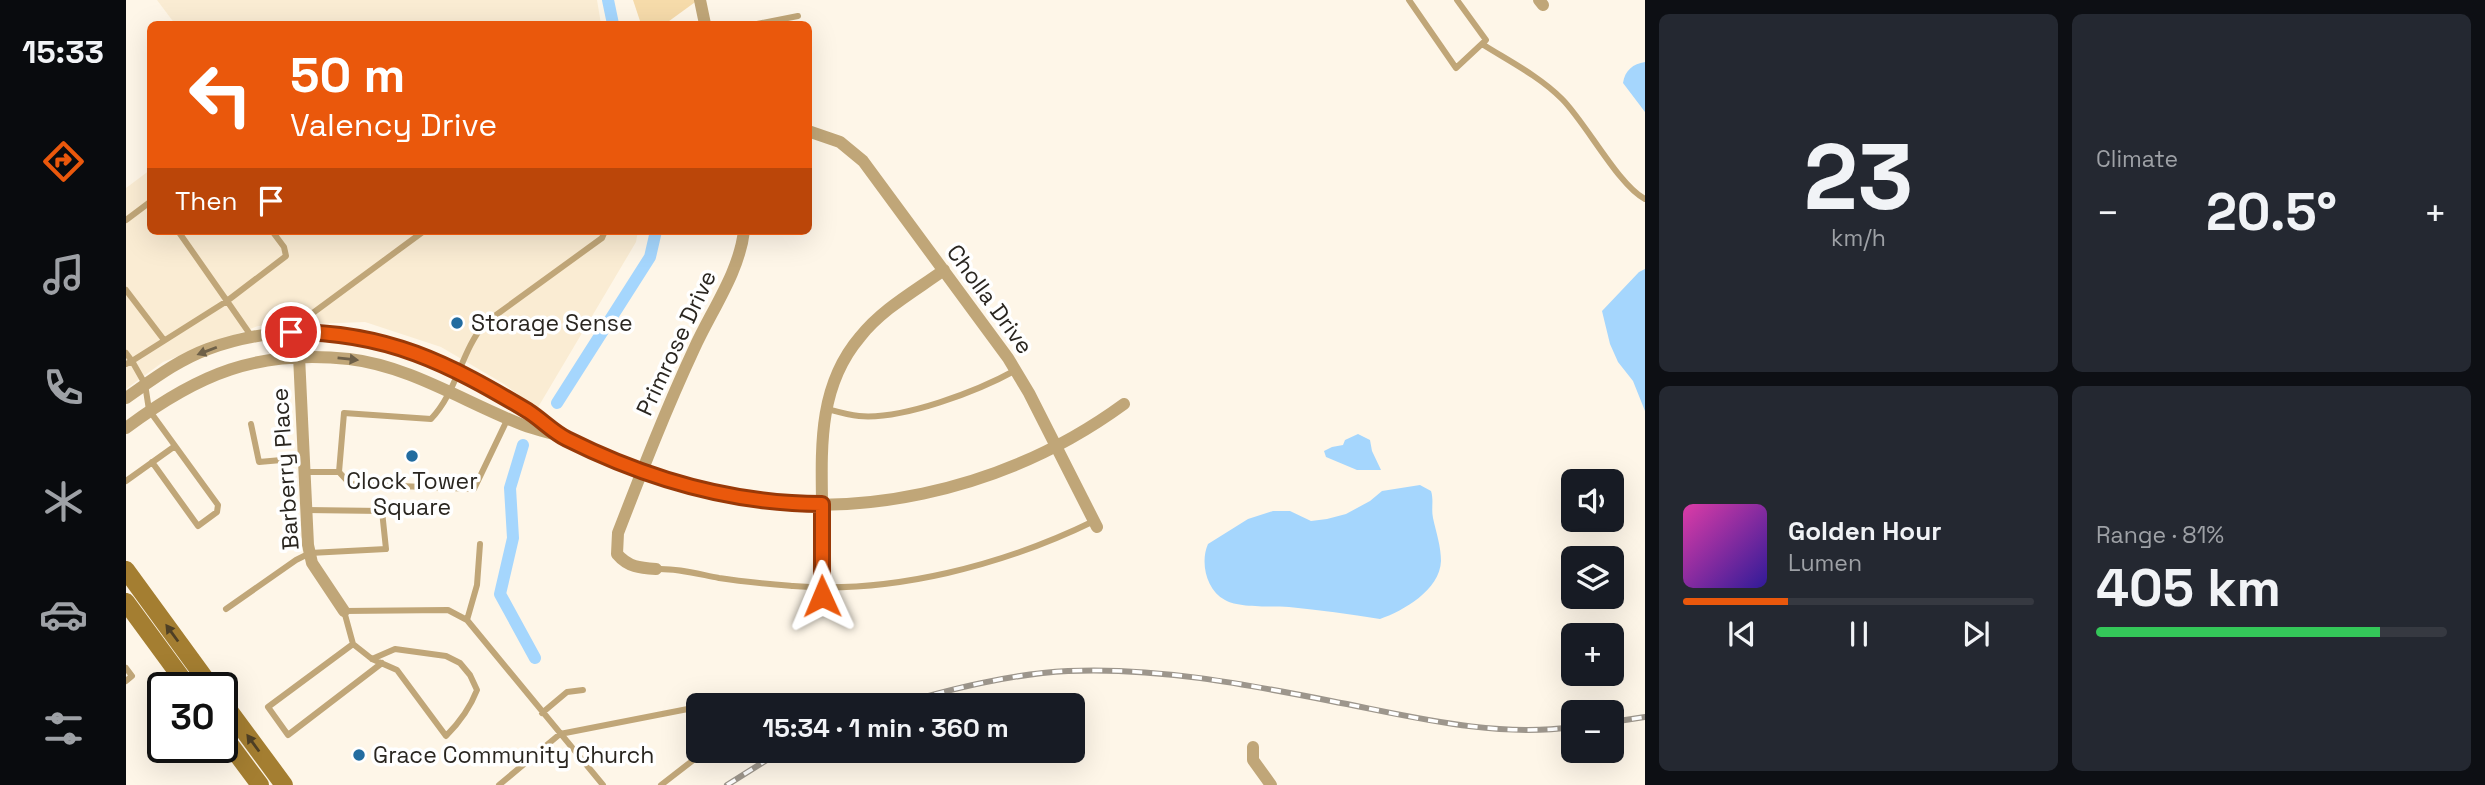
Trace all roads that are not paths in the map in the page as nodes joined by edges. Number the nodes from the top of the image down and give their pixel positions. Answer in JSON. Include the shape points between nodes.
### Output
{"nodes":[{"id":1,"x":1409,"y":0,"type":"edge"},
{"id":2,"x":1457,"y":0,"type":"edge"},
{"id":3,"x":700,"y":2,"type":"edge"},
{"id":4,"x":798,"y":16,"type":"dead end"},
{"id":5,"x":704,"y":21,"type":"edge"},
{"id":6,"x":772,"y":21,"type":"edge"},
{"id":7,"x":1482,"y":44,"type":"junction"},
{"id":8,"x":812,"y":132,"type":"edge"},
{"id":9,"x":1645,"y":198,"type":"edge"},
{"id":10,"x":147,"y":204,"type":"edge"},
{"id":11,"x":126,"y":220,"type":"edge"},
{"id":12,"x":181,"y":235,"type":"edge"},
{"id":13,"x":275,"y":235,"type":"edge"},
{"id":14,"x":418,"y":235,"type":"edge"},
{"id":15,"x":603,"y":235,"type":"edge"},
{"id":16,"x":743,"y":235,"type":"edge"},
{"id":17,"x":944,"y":270,"type":"junction"},
{"id":18,"x":126,"y":290,"type":"edge"},
{"id":19,"x":227,"y":301,"type":"junction"},
{"id":20,"x":301,"y":332,"type":"junction"},
{"id":21,"x":254,"y":338,"type":"junction"},
{"id":22,"x":164,"y":340,"type":"junction"},
{"id":23,"x":126,"y":353,"type":"edge"},
{"id":24,"x":299,"y":356,"type":"junction"},
{"id":25,"x":129,"y":363,"type":"edge"},
{"id":26,"x":1016,"y":370,"type":"junction"},
{"id":27,"x":460,"y":372,"type":"junction"},
{"id":28,"x":145,"y":384,"type":"junction"},
{"id":29,"x":449,"y":393,"type":"junction"},
{"id":30,"x":126,"y":398,"type":"edge"},
{"id":31,"x":1124,"y":404,"type":"dead end"},
{"id":32,"x":825,"y":408,"type":"junction"},
{"id":33,"x":149,"y":411,"type":"junction"},
{"id":34,"x":508,"y":418,"type":"junction"},
{"id":35,"x":251,"y":424,"type":"dead end"},
{"id":36,"x":126,"y":428,"type":"edge"},
{"id":37,"x":565,"y":438,"type":"junction"},
{"id":38,"x":175,"y":446,"type":"junction"},
{"id":39,"x":1056,"y":447,"type":"junction"},
{"id":40,"x":152,"y":462,"type":"junction"},
{"id":41,"x":304,"y":465,"type":"junction"},
{"id":42,"x":642,"y":471,"type":"junction"},
{"id":43,"x":339,"y":472,"type":"junction"},
{"id":44,"x":126,"y":481,"type":"edge"},
{"id":45,"x":822,"y":504,"type":"junction"},
{"id":46,"x":306,"y":510,"type":"junction"},
{"id":47,"x":1095,"y":524,"type":"joint"},
{"id":48,"x":480,"y":544,"type":"dead end"},
{"id":49,"x":310,"y":554,"type":"junction"},
{"id":50,"x":656,"y":569,"type":"joint"},
{"id":51,"x":126,"y":570,"type":"edge"},
{"id":52,"x":822,"y":592,"type":"junction"},
{"id":53,"x":126,"y":602,"type":"edge"},
{"id":54,"x":226,"y":609,"type":"dead end"},
{"id":55,"x":344,"y":611,"type":"junction"},
{"id":56,"x":467,"y":620,"type":"junction"},
{"id":57,"x":353,"y":644,"type":"junction"},
{"id":58,"x":372,"y":659,"type":"junction"},
{"id":59,"x":382,"y":663,"type":"junction"},
{"id":60,"x":126,"y":668,"type":"edge"},
{"id":61,"x":177,"y":672,"type":"edge"},
{"id":62,"x":200,"y":672,"type":"edge"},
{"id":63,"x":126,"y":681,"type":"edge"},
{"id":64,"x":583,"y":690,"type":"dead end"},
{"id":65,"x":686,"y":709,"type":"edge"},
{"id":66,"x":542,"y":713,"type":"junction"},
{"id":67,"x":238,"y":723,"type":"edge"},
{"id":68,"x":560,"y":734,"type":"junction"},
{"id":69,"x":1253,"y":747,"type":"dead end"},
{"id":70,"x":238,"y":755,"type":"edge"},
{"id":71,"x":689,"y":763,"type":"edge"},
{"id":72,"x":260,"y":785,"type":"edge"},
{"id":73,"x":284,"y":785,"type":"edge"},
{"id":74,"x":499,"y":785,"type":"edge"},
{"id":75,"x":603,"y":785,"type":"edge"},
{"id":76,"x":661,"y":785,"type":"edge"},
{"id":77,"x":1271,"y":785,"type":"edge"}],
"edges":[{"from":1,"to":7,"type":"lane","via":[[1456,68]]},
{"from":2,"to":7,"type":"lane","via":[[1486,40]]},
{"from":3,"to":5,"type":"street"},
{"from":4,"to":6,"type":"lane"},
{"from":7,"to":9,"type":"lane","via":[[1550,87],[1579,118],[1631,190]]},
{"from":8,"to":17,"type":"street","name":"Cholla Drive","via":[[840,142],[863,161]]},
{"from":10,"to":11,"type":"lane"},
{"from":12,"to":19,"type":"lane"},
{"from":13,"to":19,"type":"lane","via":[[286,256]]},
{"from":14,"to":20,"type":"lane","via":[[309,314],[302,321]]},
{"from":15,"to":27,"type":"lane","via":[[485,323]]},
{"from":16,"to":42,"type":"street","name":"Primrose Drive","via":[[730,276]]},
{"from":17,"to":26,"type":"street","name":"Cholla Drive"},
{"from":17,"to":32,"type":"street","via":[[859,337],[838,372]]},
{"from":18,"to":22,"type":"lane"},
{"from":19,"to":21,"type":"lane"},
{"from":19,"to":22,"type":"lane"},
{"from":20,"to":21,"type":"street"},
{"from":20,"to":24,"type":"lane"},
{"from":20,"to":27,"type":"street","via":[[386,342]]},
{"from":21,"to":28,"type":"street","one_way":true,"via":[[208,349]]},
{"from":22,"to":25,"type":"lane"},
{"from":23,"to":25,"type":"lane"},
{"from":24,"to":29,"type":"street","one_way":true,"via":[[370,362]]},
{"from":24,"to":33,"type":"street","via":[[213,374]]},
{"from":24,"to":41,"type":"street","name":"Barberry Place"},
{"from":25,"to":28,"type":"lane"},
{"from":26,"to":32,"type":"lane","via":[[968,393],[892,413],[862,416]]},
{"from":26,"to":39,"type":"street","name":"Cholla Drive"},
{"from":27,"to":29,"type":"lane"},
{"from":27,"to":37,"type":"street"},
{"from":28,"to":30,"type":"street"},
{"from":28,"to":33,"type":"lane"},
{"from":29,"to":34,"type":"street"},
{"from":29,"to":43,"type":"lane","via":[[431,418],[344,413]]},
{"from":31,"to":39,"type":"street"},
{"from":32,"to":45,"type":"street"},
{"from":33,"to":36,"type":"street"},
{"from":33,"to":38,"type":"lane"},
{"from":34,"to":37,"type":"street"},
{"from":34,"to":43,"type":"lane","via":[[474,489],[350,484]]},
{"from":35,"to":41,"type":"lane","via":[[259,462]]},
{"from":37,"to":42,"type":"street"},
{"from":38,"to":40,"type":"lane"},
{"from":38,"to":40,"type":"lane","via":[[218,505],[217,512],[198,526]]},
{"from":39,"to":45,"type":"street","via":[[945,489],[880,501]]},
{"from":39,"to":47,"type":"street","name":"Cholla Drive"},
{"from":40,"to":44,"type":"lane"},
{"from":41,"to":43,"type":"lane"},
{"from":41,"to":46,"type":"street","name":"Barberry Place"},
{"from":42,"to":45,"type":"street","via":[[721,494]]},
{"from":42,"to":50,"type":"street","name":"Primrose Drive","via":[[618,533],[617,554],[631,566]]},
{"from":45,"to":52,"type":"street"},
{"from":46,"to":49,"type":"street","name":"Barberry Place"},
{"from":46,"to":49,"type":"lane","via":[[383,512],[386,549]]},
{"from":47,"to":52,"type":"lane","via":[[978,565],[919,579]]},
{"from":48,"to":56,"type":"lane","via":[[477,585]]},
{"from":49,"to":54,"type":"lane"},
{"from":49,"to":55,"type":"street","name":"Barberry Place"},
{"from":50,"to":52,"type":"lane"},
{"from":62,"to":51,"type":"main road","one_way":true},
{"from":53,"to":61,"type":"main road"},
{"from":55,"to":56,"type":"lane","via":[[448,610]]},
{"from":55,"to":57,"type":"lane"},
{"from":56,"to":66,"type":"lane"},
{"from":57,"to":58,"type":"lane"},
{"from":57,"to":59,"type":"lane","via":[[268,707],[288,735]]},
{"from":58,"to":59,"type":"lane"},
{"from":58,"to":59,"type":"lane","via":[[395,649],[446,656],[460,663],[477,690],[460,722],[446,736],[397,670]]},
{"from":60,"to":63,"type":"lane","via":[[132,676]]},
{"from":64,"to":66,"type":"lane","via":[[567,692]]},
{"from":65,"to":68,"type":"lane"},
{"from":66,"to":68,"type":"lane"},
{"from":73,"to":67,"type":"main road","one_way":true},
{"from":68,"to":74,"type":"lane"},
{"from":68,"to":75,"type":"lane"},
{"from":69,"to":77,"type":"street","via":[[1253,760]]},
{"from":70,"to":72,"type":"main road"},
{"from":71,"to":76,"type":"lane"}]}
